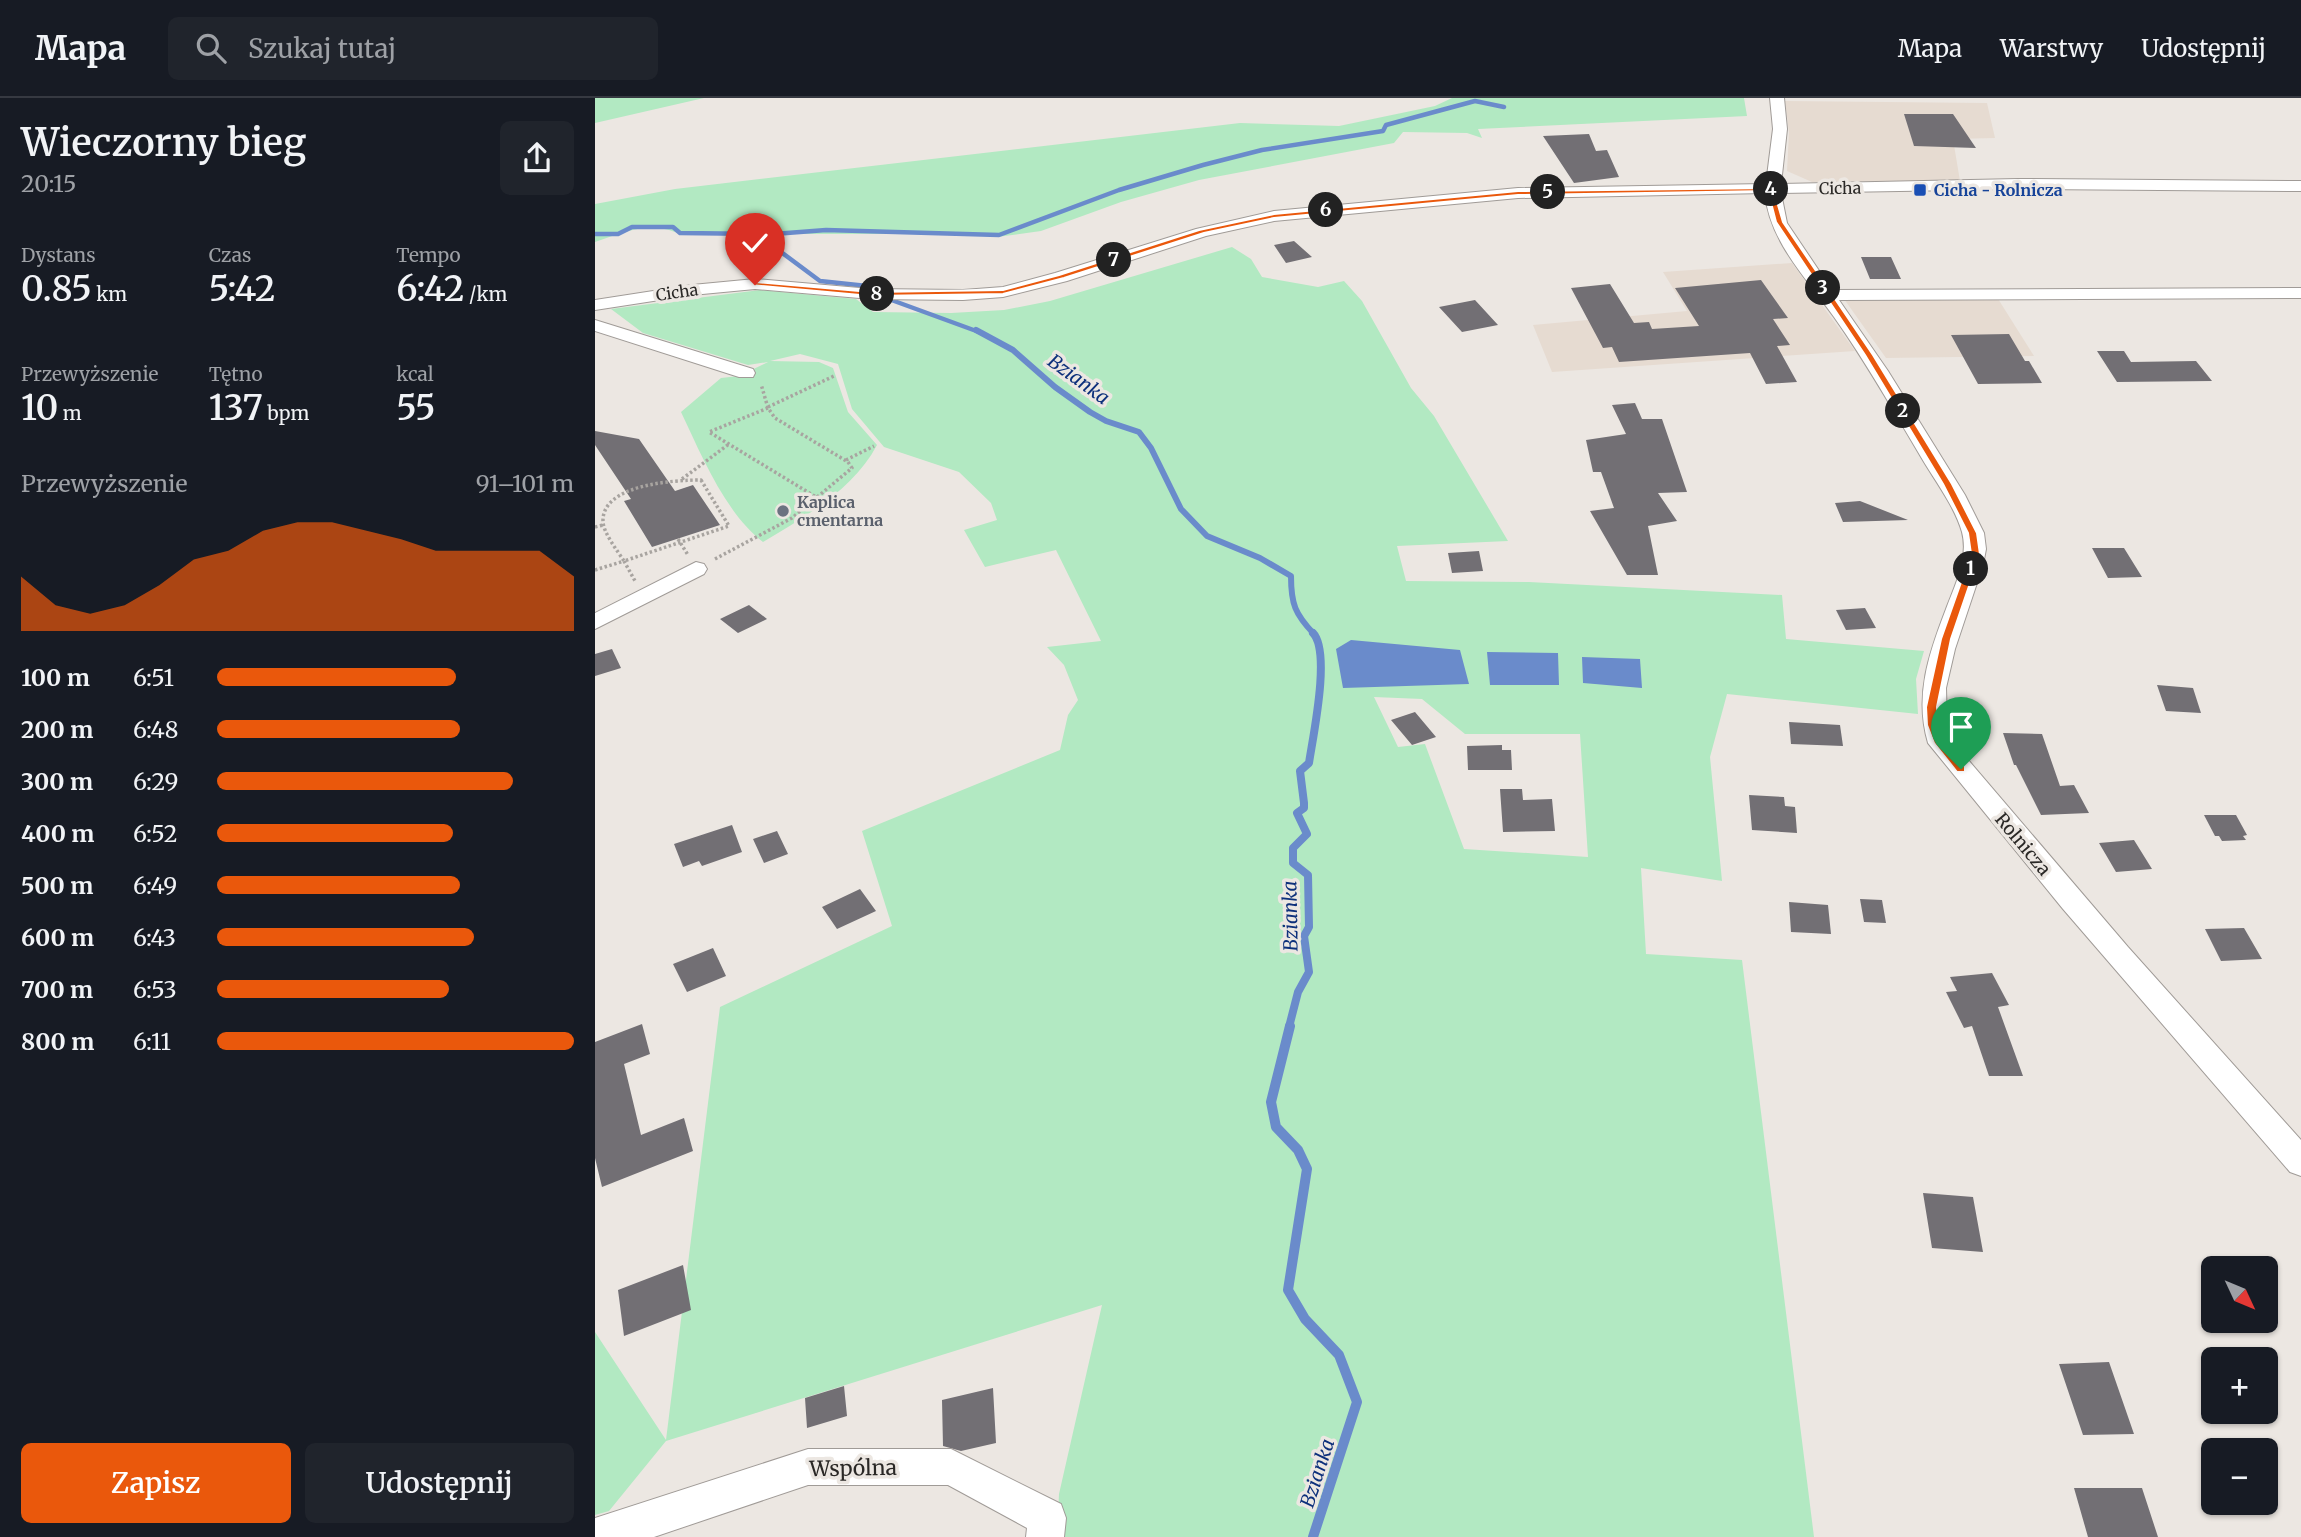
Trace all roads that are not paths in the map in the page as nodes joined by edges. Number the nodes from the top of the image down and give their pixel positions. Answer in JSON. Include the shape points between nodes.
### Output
{"nodes":[{"id":1,"x":1777,"y":98,"type":"edge"},
{"id":2,"x":2301,"y":186,"type":"edge"},
{"id":3,"x":1771,"y":189,"type":"junction"},
{"id":4,"x":2301,"y":293,"type":"edge"},
{"id":5,"x":1828,"y":295,"type":"junction"},
{"id":6,"x":595,"y":305,"type":"edge"},
{"id":7,"x":595,"y":325,"type":"edge"},
{"id":8,"x":746,"y":373,"type":"road end"},
{"id":9,"x":697,"y":569,"type":"road end"},
{"id":10,"x":595,"y":622,"type":"edge"},
{"id":11,"x":2301,"y":1162,"type":"edge"},
{"id":12,"x":596,"y":1537,"type":"edge"},
{"id":13,"x":1045,"y":1537,"type":"edge"}],
"edges":[{"from":1,"to":3,"type":"street","name":"Rolnicza","via":[[1779,143]]},
{"from":2,"to":3,"type":"street","name":"Cicha","via":[[2018,184]]},
{"from":3,"to":5,"type":"street","name":"Rolnicza","via":[[1779,222]]},
{"from":3,"to":6,"type":"street","name":"Cicha","via":[[1518,193],[1274,216],[1202,232],[1003,292],[871,294],[755,285]]},
{"from":4,"to":5,"type":"street"},
{"from":5,"to":11,"type":"street","name":"Rolnicza","via":[[1903,411],[1973,533],[1976,554],[1946,639],[1932,707],[1940,743],[2026,849]]},
{"from":7,"to":8,"type":"street"},
{"from":9,"to":10,"type":"street"},
{"from":12,"to":13,"type":"street","name":"Wspólna","via":[[808,1467],[951,1467],[1047,1518]]}]}
